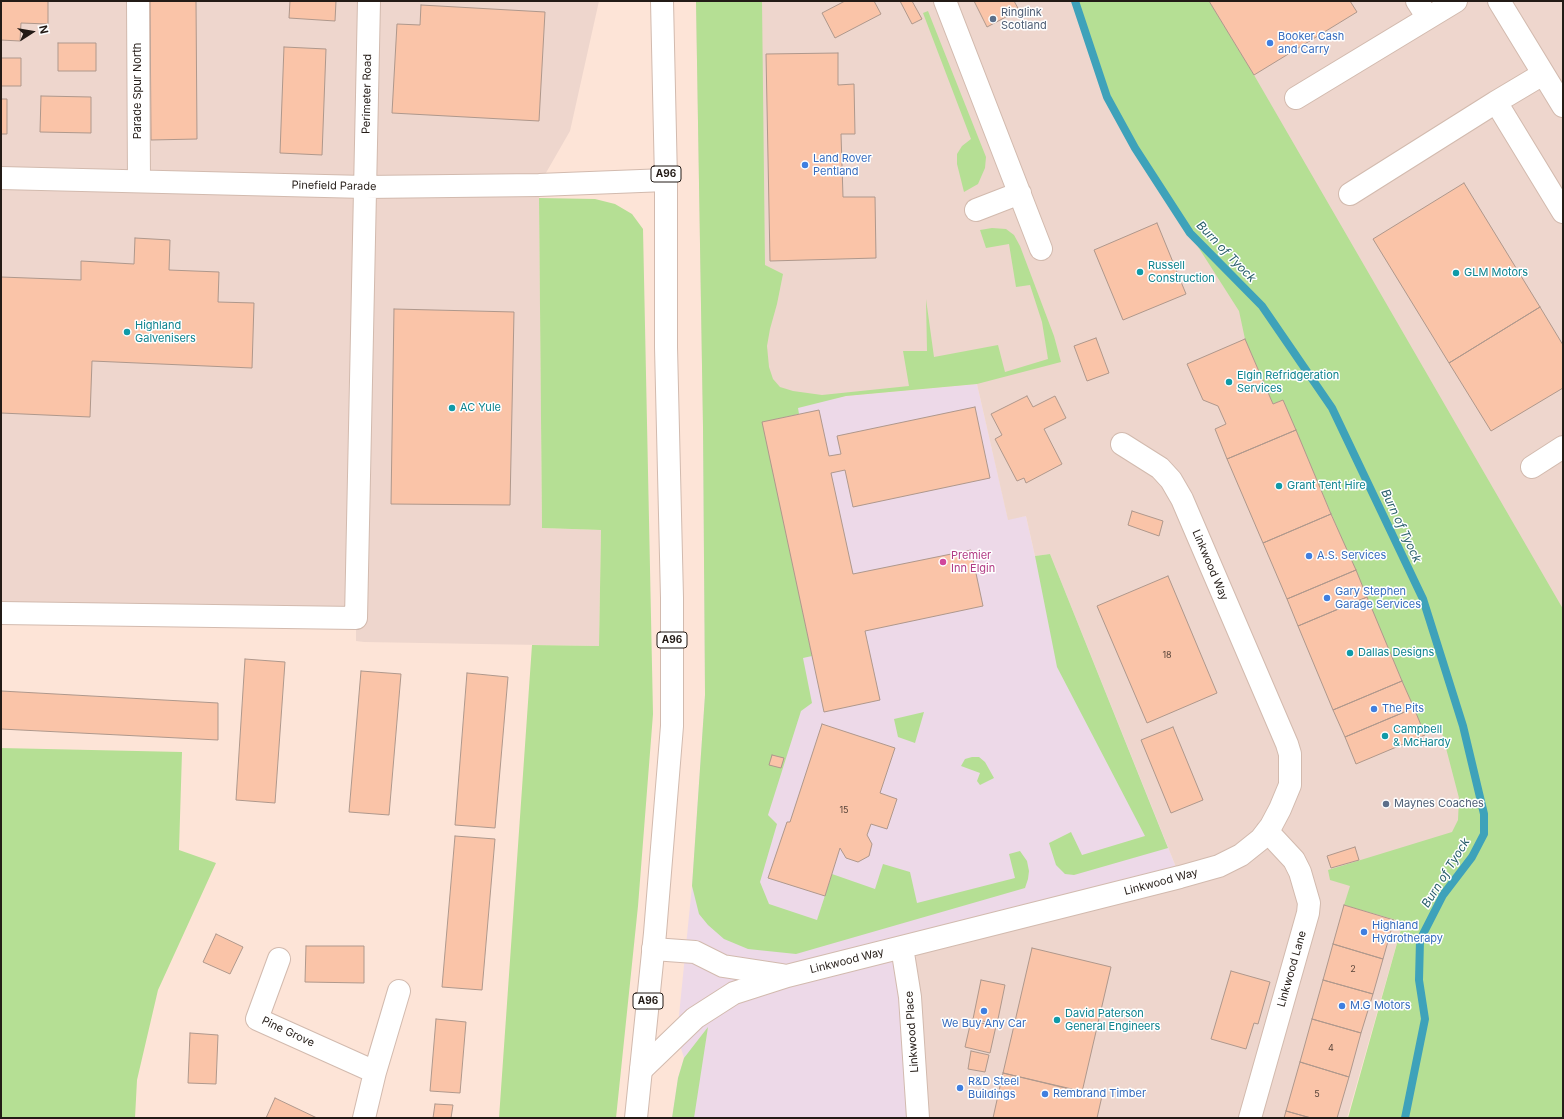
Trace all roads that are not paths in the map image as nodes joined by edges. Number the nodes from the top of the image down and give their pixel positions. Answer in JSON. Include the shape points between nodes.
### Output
{"nodes":[{"id":1,"x":138,"y":1,"type":"edge"},
{"id":2,"x":369,"y":1,"type":"edge"},
{"id":3,"x":662,"y":1,"type":"edge"},
{"id":4,"x":945,"y":1,"type":"edge"},
{"id":5,"x":1456,"y":1,"type":"edge"},
{"id":6,"x":1499,"y":1,"type":"edge"},
{"id":7,"x":1423,"y":10,"type":"edge"},
{"id":8,"x":1543,"y":74,"type":"junction"},
{"id":9,"x":1296,"y":98,"type":"dead end"},
{"id":10,"x":1496,"y":102,"type":"junction"},
{"id":11,"x":1563,"y":106,"type":"edge"},
{"id":12,"x":1,"y":178,"type":"edge"},
{"id":13,"x":666,"y":180,"type":"junction"},
{"id":14,"x":139,"y":181,"type":"junction"},
{"id":15,"x":365,"y":187,"type":"junction"},
{"id":16,"x":1020,"y":193,"type":"junction"},
{"id":17,"x":1350,"y":194,"type":"dead end"},
{"id":18,"x":976,"y":210,"type":"dead end"},
{"id":19,"x":1563,"y":212,"type":"edge"},
{"id":20,"x":1041,"y":249,"type":"dead end"},
{"id":21,"x":1122,"y":444,"type":"dead end"},
{"id":22,"x":1563,"y":447,"type":"edge"},
{"id":23,"x":1532,"y":467,"type":"dead end"},
{"id":24,"x":1,"y":613,"type":"edge"},
{"id":25,"x":1267,"y":831,"type":"junction"},
{"id":26,"x":902,"y":947,"type":"junction"},
{"id":27,"x":654,"y":949,"type":"junction"},
{"id":28,"x":279,"y":959,"type":"dead end"},
{"id":29,"x":787,"y":976,"type":"junction"},
{"id":30,"x":399,"y":991,"type":"dead end"},
{"id":31,"x":641,"y":1070,"type":"junction"},
{"id":32,"x":375,"y":1072,"type":"junction"},
{"id":33,"x":364,"y":1118,"type":"edge"},
{"id":34,"x":636,"y":1118,"type":"edge"},
{"id":35,"x":918,"y":1118,"type":"edge"},
{"id":36,"x":1250,"y":1118,"type":"edge"}],
"edges":[{"from":1,"to":14,"type":"main road","name":"Parade Spur North"},
{"from":2,"to":15,"type":"main road","name":"Perimeter Road"},
{"from":3,"to":13,"type":"main road","number":"A96"},
{"from":4,"to":16,"type":"main road"},
{"from":5,"to":7,"type":"main road"},
{"from":6,"to":8,"type":"main road"},
{"from":7,"to":9,"type":"main road"},
{"from":8,"to":10,"type":"main road"},
{"from":8,"to":11,"type":"main road"},
{"from":10,"to":17,"type":"main road"},
{"from":10,"to":19,"type":"main road"},
{"from":12,"to":14,"type":"main road","name":"Pinefield Parade"},
{"from":13,"to":15,"type":"main road","name":"Pinefield Parade"},
{"from":13,"to":27,"type":"main road","number":"A96","via":[[672,726]]},
{"from":14,"to":15,"type":"main road","name":"Pinefield Parade"},
{"from":15,"to":24,"type":"main road","name":"Perimeter Road","via":[[356,618]]},
{"from":16,"to":18,"type":"main road"},
{"from":16,"to":20,"type":"main road"},
{"from":21,"to":25,"type":"main road","name":"Linkwood Way","via":[[1160,468],[1171,480],[1182,499],[1290,754],[1290,785]]},
{"from":22,"to":23,"type":"main road"},
{"from":25,"to":26,"type":"main road","name":"Linkwood Way","via":[[1241,855],[1219,866]]},
{"from":25,"to":36,"type":"main road","name":"Linkwood Lane","via":[[1294,860],[1309,902]]},
{"from":26,"to":29,"type":"main road","name":"Linkwood Way"},
{"from":26,"to":35,"type":"main road","name":"Linkwood Place","via":[[910,997]]},
{"from":27,"to":29,"type":"main road","via":[[695,952],[723,966]]},
{"from":27,"to":31,"type":"main road","number":"A96"},
{"from":28,"to":32,"type":"main road","name":"Pine Grove","via":[[257,1019]]},
{"from":29,"to":31,"type":"main road","name":"Linkwood Way","via":[[734,993],[714,1005],[695,1018]]},
{"from":30,"to":32,"type":"main road"},
{"from":31,"to":34,"type":"main road","number":"A96"},
{"from":32,"to":33,"type":"main road"}]}
